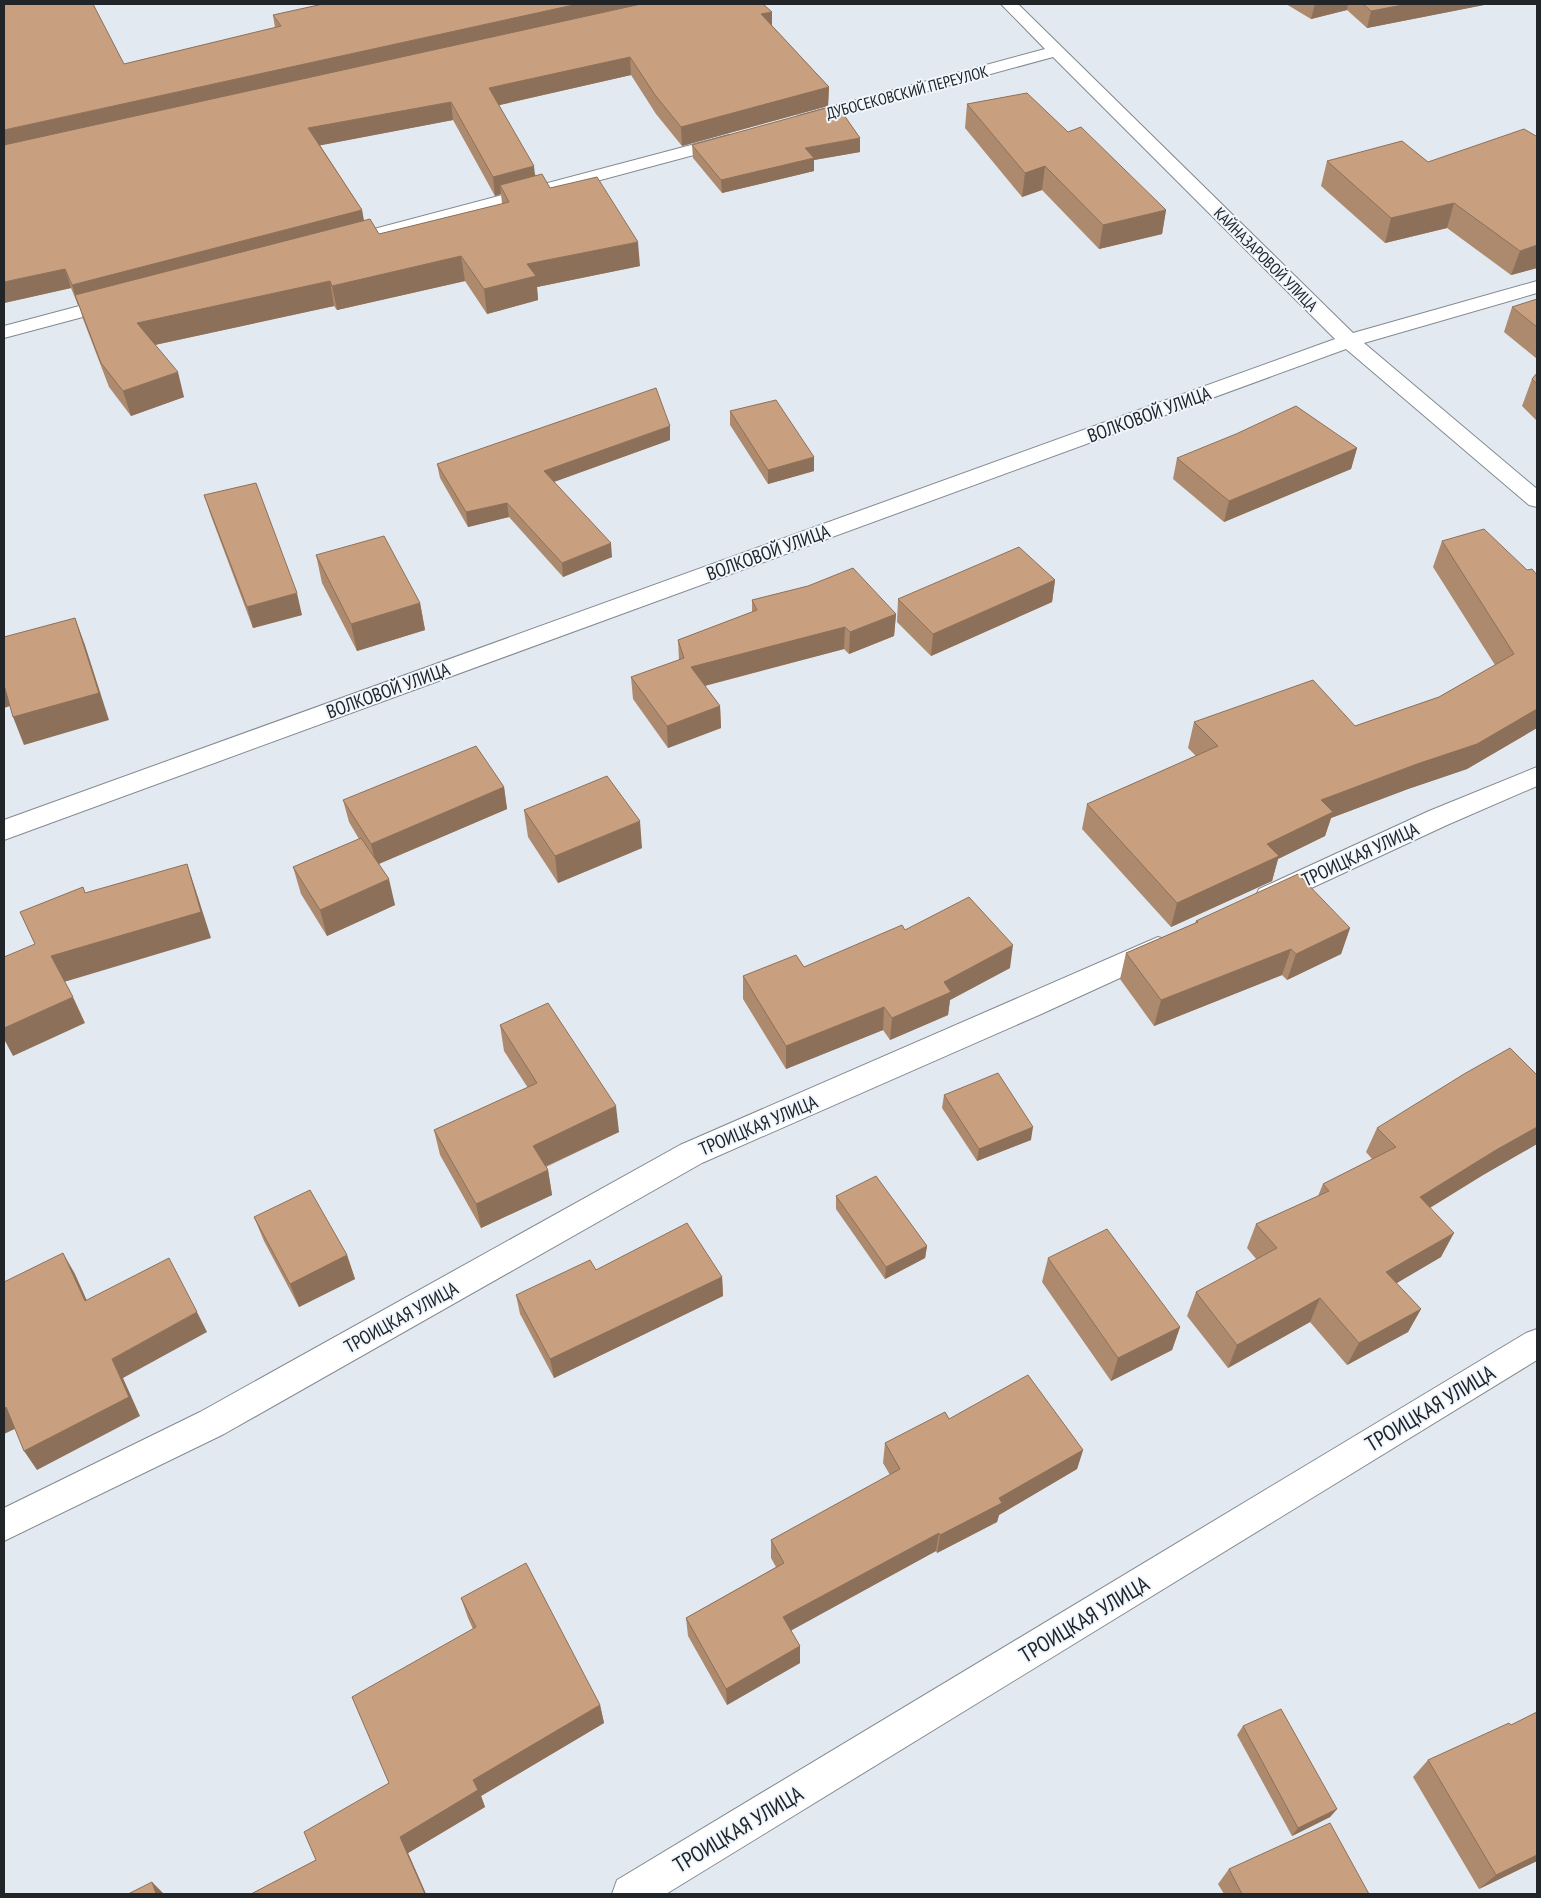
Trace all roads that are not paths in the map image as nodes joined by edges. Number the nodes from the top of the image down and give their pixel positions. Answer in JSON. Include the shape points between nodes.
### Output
{"nodes":[{"id":1,"x":1009,"y":4,"type":"edge"},
{"id":2,"x":1056,"y":51,"type":"junction"},
{"id":3,"x":788,"y":124,"type":"edge"},
{"id":4,"x":749,"y":135,"type":"edge"},
{"id":5,"x":329,"y":247,"type":"edge"},
{"id":6,"x":1537,"y":287,"type":"edge"},
{"id":7,"x":138,"y":297,"type":"edge"},
{"id":8,"x":4,"y":332,"type":"edge"},
{"id":9,"x":1349,"y":341,"type":"junction"},
{"id":10,"x":1537,"y":500,"type":"edge"},
{"id":11,"x":1537,"y":776,"type":"edge"},
{"id":12,"x":4,"y":830,"type":"edge"},
{"id":13,"x":1242,"y":909,"type":"edge"},
{"id":14,"x":1180,"y":937,"type":"edge"},
{"id":15,"x":1537,"y":1343,"type":"edge"},
{"id":16,"x":4,"y":1525,"type":"edge"},
{"id":17,"x":631,"y":1894,"type":"edge"}],
"edges":[{"from":1,"to":2,"type":"street","name":"КАЙНАЗАРОВОЙ УЛИЦА"},
{"from":2,"to":3,"type":"street","name":"ДУБОСЕКОВСКИЙ ПЕРЕУЛОК"},
{"from":2,"to":9,"type":"street","name":"КАЙНАЗАРОВОЙ УЛИЦА"},
{"from":4,"to":5,"type":"street"},
{"from":6,"to":9,"type":"street","name":"ВОЛКОВОЙ УЛИЦА"},
{"from":7,"to":8,"type":"street"},
{"from":9,"to":10,"type":"street","name":"КАЙНАЗАРОВОЙ УЛИЦА"},
{"from":9,"to":12,"type":"street","name":"ВОЛКОВОЙ УЛИЦА"},
{"from":11,"to":13,"type":"street","name":"ТРОИЦКАЯ УЛИЦА"},
{"from":14,"to":16,"type":"street","name":"ТРОИЦКАЯ УЛИЦА","via":[[1029,1007],[691,1154],[212,1423]]},
{"from":15,"to":17,"type":"street","name":"ТРОИЦКАЯ УЛИЦА"}]}
